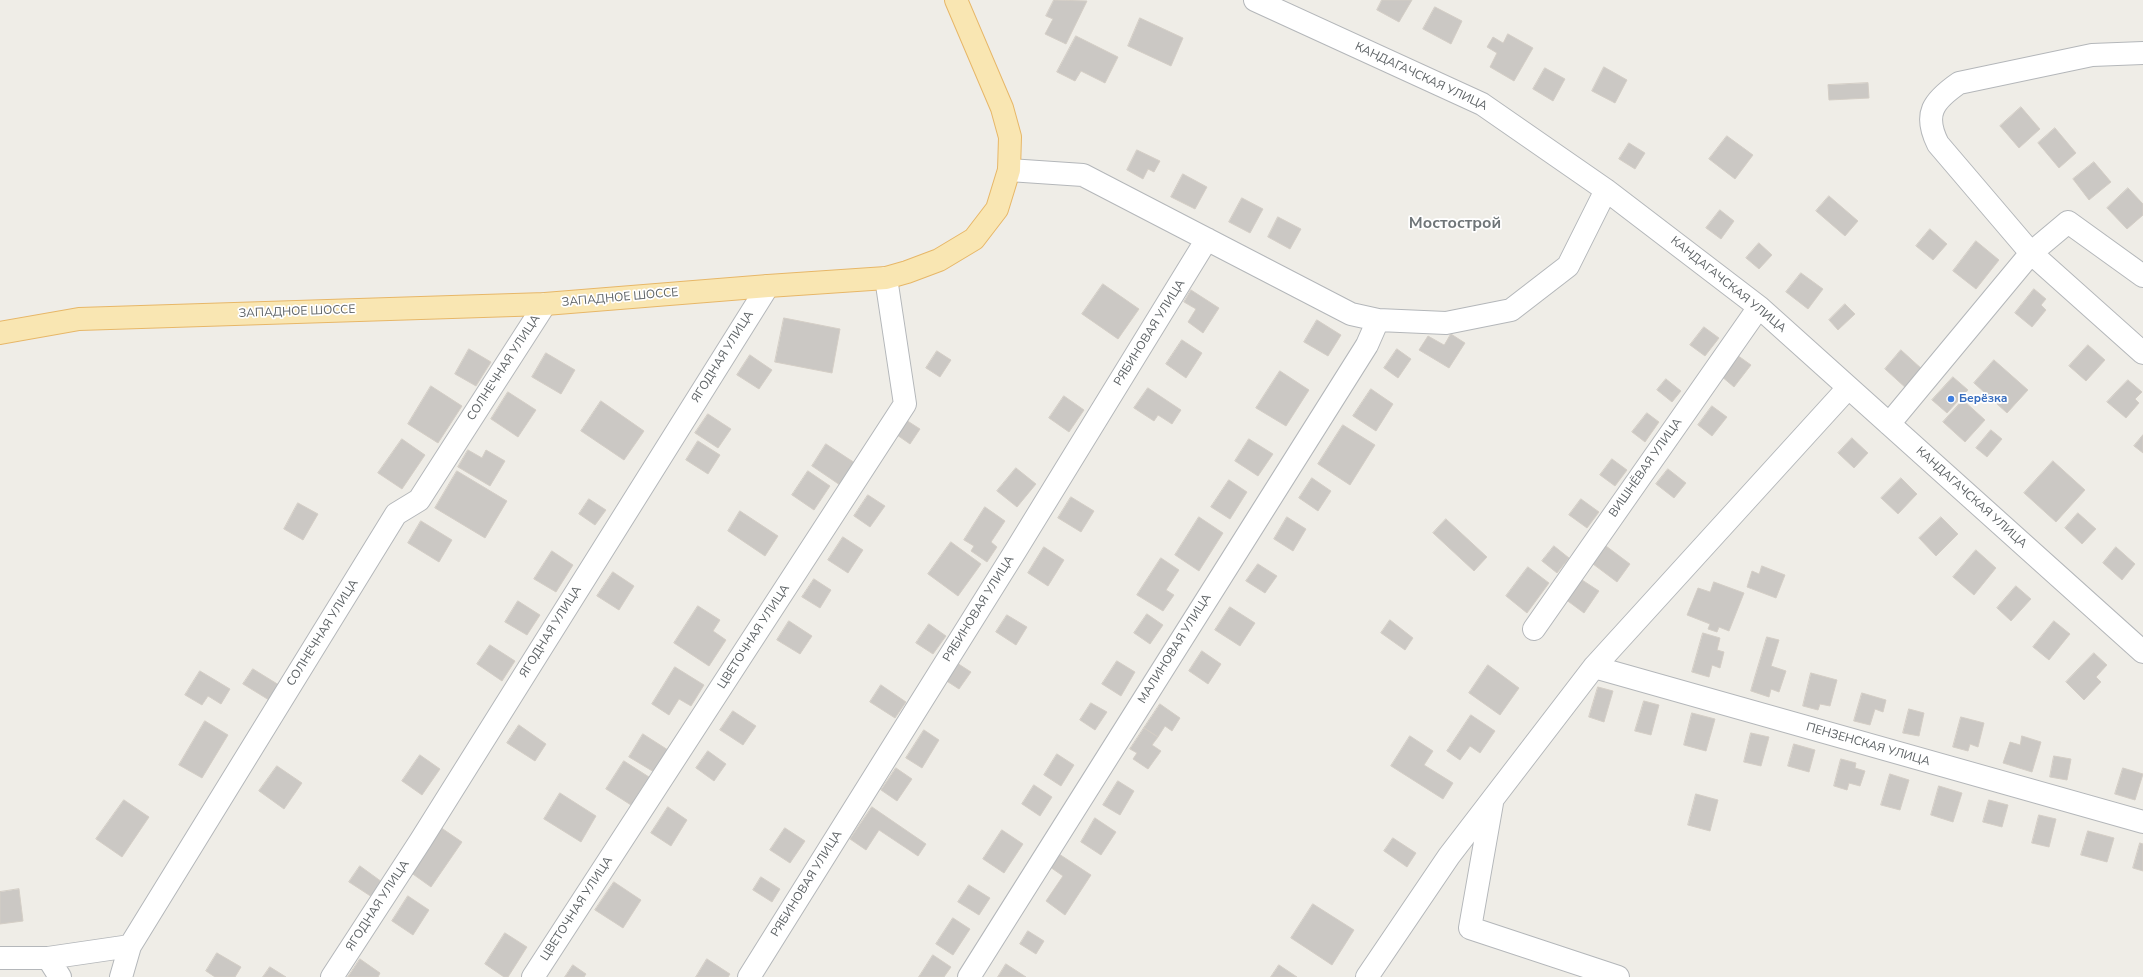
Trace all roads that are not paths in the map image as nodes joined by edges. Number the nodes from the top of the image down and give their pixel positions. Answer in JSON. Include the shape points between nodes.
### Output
{"nodes":[{"id":1,"x":956,"y":0,"type":"edge"},
{"id":2,"x":1255,"y":0,"type":"edge"},
{"id":3,"x":2143,"y":53,"type":"edge"},
{"id":4,"x":1009,"y":170,"type":"junction"},
{"id":5,"x":1606,"y":190,"type":"junction"},
{"id":6,"x":1208,"y":239,"type":"junction"},
{"id":7,"x":2031,"y":253,"type":"junction"},
{"id":8,"x":2143,"y":276,"type":"edge"},
{"id":9,"x":886,"y":278,"type":"junction"},
{"id":10,"x":768,"y":286,"type":"junction"},
{"id":11,"x":545,"y":304,"type":"junction"},
{"id":12,"x":1759,"y":307,"type":"junction"},
{"id":13,"x":1378,"y":320,"type":"junction"},
{"id":14,"x":0,"y":333,"type":"edge"},
{"id":15,"x":2143,"y":353,"type":"edge"},
{"id":16,"x":1848,"y":388,"type":"junction"},
{"id":17,"x":1889,"y":424,"type":"junction"},
{"id":18,"x":1534,"y":629,"type":"dead end"},
{"id":19,"x":2143,"y":652,"type":"edge"},
{"id":20,"x":1594,"y":667,"type":"junction"},
{"id":21,"x":1493,"y":800,"type":"junction"},
{"id":22,"x":2143,"y":822,"type":"edge"},
{"id":23,"x":130,"y":946,"type":"junction"},
{"id":24,"x":0,"y":958,"type":"edge"},
{"id":25,"x":48,"y":958,"type":"junction"},
{"id":26,"x":60,"y":977,"type":"edge"},
{"id":27,"x":121,"y":977,"type":"edge"},
{"id":28,"x":332,"y":977,"type":"edge"},
{"id":29,"x":533,"y":977,"type":"edge"},
{"id":30,"x":749,"y":977,"type":"edge"},
{"id":31,"x":969,"y":977,"type":"edge"},
{"id":32,"x":1367,"y":977,"type":"edge"},
{"id":33,"x":1618,"y":977,"type":"edge"}],
"edges":[{"from":1,"to":4,"type":"main road","name":"ЗАПАДНОЕ ШОССЕ","via":[[1002,108],[1010,137]]},
{"from":2,"to":5,"type":"street","name":"КАНДАГАЧСКАЯ УЛИЦА","via":[[1482,104]]},
{"from":3,"to":7,"type":"street","via":[[2092,55],[1959,83],[1941,95],[1932,110],[1930,128],[1938,144]]},
{"from":4,"to":6,"type":"street","via":[[1083,175]]},
{"from":4,"to":9,"type":"main road","name":"ЗАПАДНОЕ ШОССЕ","via":[[997,209],[974,239],[940,260]]},
{"from":5,"to":12,"type":"street","name":"КАНДАГАЧСКАЯ УЛИЦА"},
{"from":5,"to":13,"type":"street","via":[[1568,266],[1510,310],[1446,323]]},
{"from":6,"to":13,"type":"street","via":[[1351,314]]},
{"from":6,"to":30,"type":"street","name":"РЯБИНОВАЯ УЛИЦА"},
{"from":7,"to":8,"type":"street","via":[[2068,222]]},
{"from":7,"to":15,"type":"street"},
{"from":7,"to":17,"type":"street"},
{"from":9,"to":10,"type":"main road","name":"ЗАПАДНОЕ ШОССЕ"},
{"from":9,"to":29,"type":"street","name":"ЦВЕТОЧНАЯ УЛИЦА","via":[[905,404]]},
{"from":10,"to":11,"type":"main road","name":"ЗАПАДНОЕ ШОССЕ"},
{"from":10,"to":28,"type":"street","name":"ЯГОДНАЯ УЛИЦА","via":[[426,834]]},
{"from":11,"to":14,"type":"main road","name":"ЗАПАДНОЕ ШОССЕ","via":[[79,319]]},
{"from":11,"to":23,"type":"street","name":"СОЛНЕЧНАЯ УЛИЦА","via":[[419,500],[396,514]]},
{"from":12,"to":16,"type":"street","name":"КАНДАГАЧСКАЯ УЛИЦА"},
{"from":12,"to":18,"type":"street","name":"ВИШНЁВАЯ УЛИЦА"},
{"from":13,"to":31,"type":"street","name":"МАЛИНОВАЯ УЛИЦА","via":[[1363,352]]},
{"from":16,"to":17,"type":"street","name":"КАНДАГАЧСКАЯ УЛИЦА"},
{"from":16,"to":20,"type":"street"},
{"from":17,"to":19,"type":"street","name":"КАНДАГАЧСКАЯ УЛИЦА"},
{"from":20,"to":21,"type":"street"},
{"from":20,"to":22,"type":"street","name":"ПЕНЗЕНСКАЯ УЛИЦА"},
{"from":21,"to":32,"type":"street","via":[[1449,856]]},
{"from":21,"to":33,"type":"street","via":[[1470,928]]},
{"from":23,"to":25,"type":"street"},
{"from":23,"to":27,"type":"street","name":"СОЛНЕЧНАЯ УЛИЦА"},
{"from":24,"to":25,"type":"street"},
{"from":25,"to":26,"type":"street"}]}
